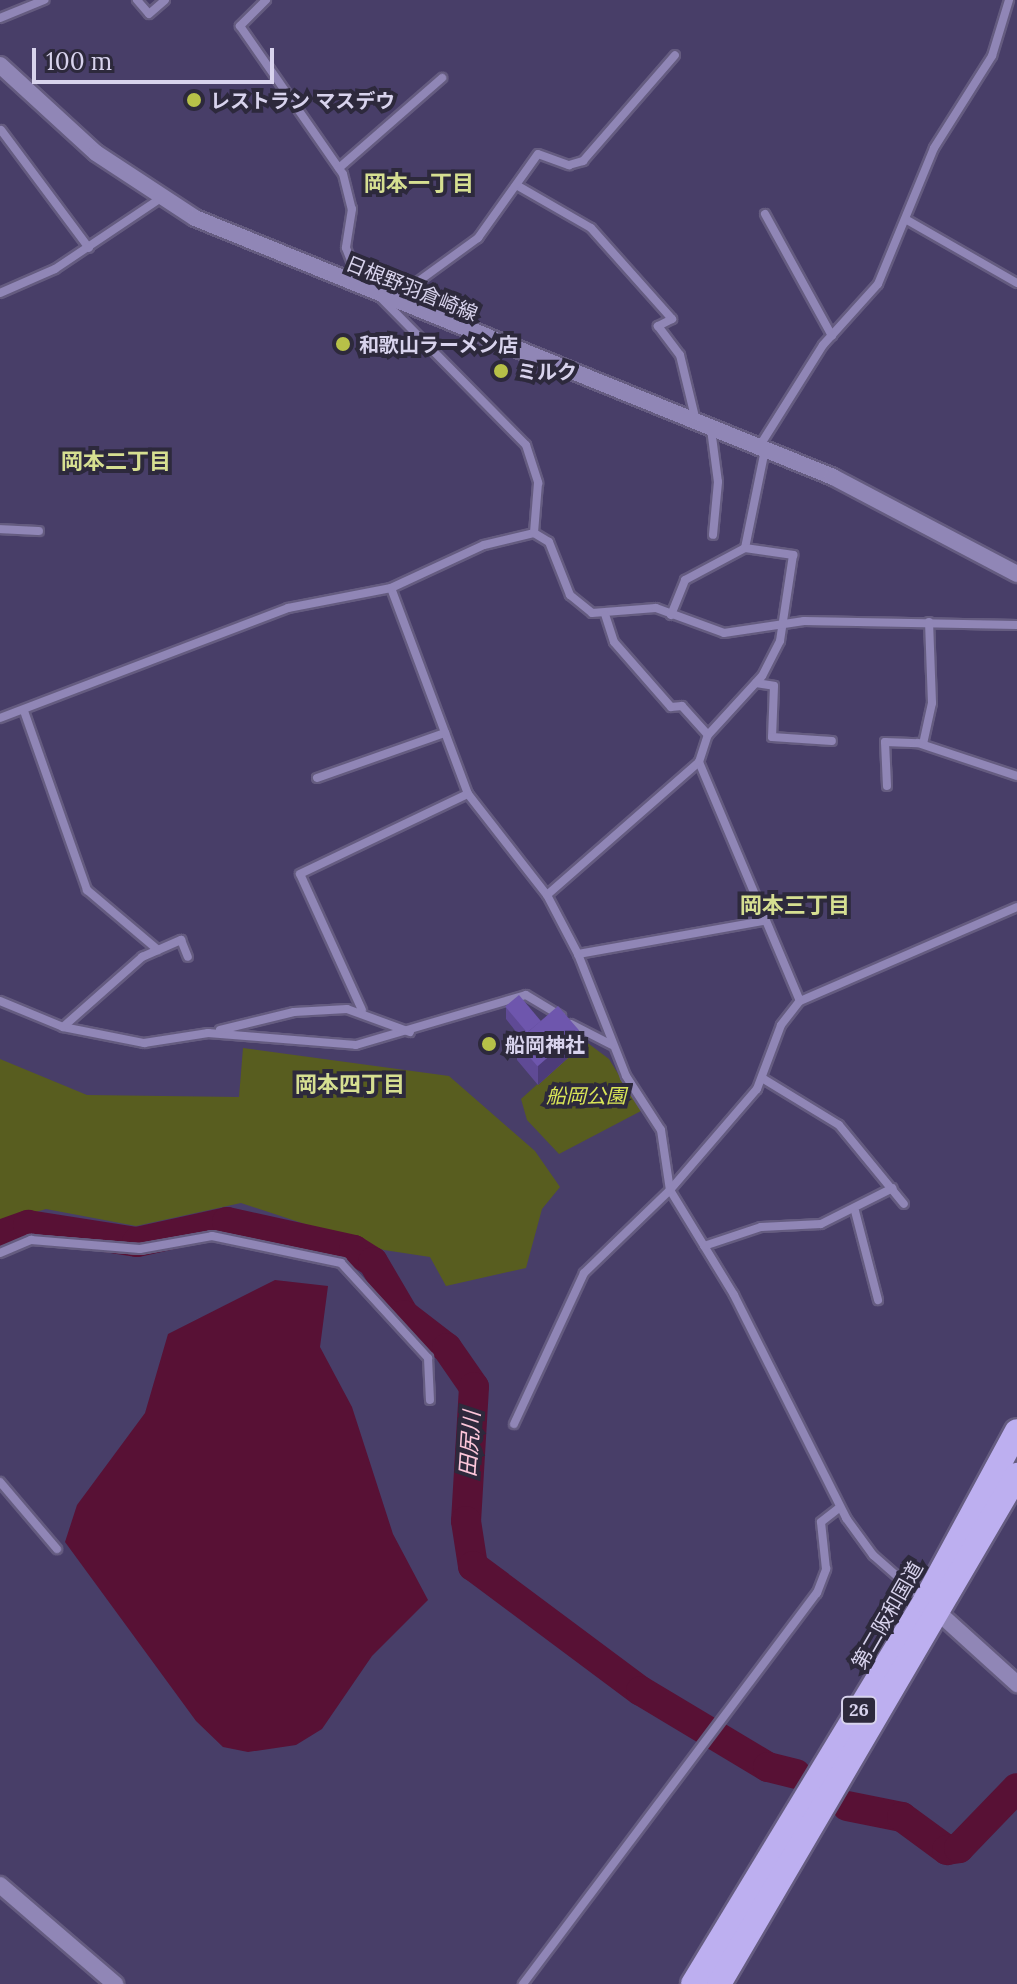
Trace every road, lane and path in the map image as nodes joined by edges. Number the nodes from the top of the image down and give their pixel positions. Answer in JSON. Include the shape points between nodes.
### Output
{"nodes":[{"id":1,"x":44,"y":0,"type":"edge"},
{"id":2,"x":137,"y":0,"type":"edge"},
{"id":3,"x":165,"y":0,"type":"edge"},
{"id":4,"x":266,"y":0,"type":"edge"},
{"id":5,"x":1009,"y":0,"type":"edge"},
{"id":6,"x":0,"y":18,"type":"edge"},
{"id":7,"x":675,"y":55,"type":"dead end"},
{"id":8,"x":0,"y":65,"type":"edge"},
{"id":9,"x":442,"y":78,"type":"dead end"},
{"id":10,"x":1,"y":130,"type":"edge"},
{"id":11,"x":339,"y":168,"type":"junction"},
{"id":12,"x":518,"y":186,"type":"junction"},
{"id":13,"x":161,"y":198,"type":"junction"},
{"id":14,"x":765,"y":214,"type":"dead end"},
{"id":15,"x":907,"y":220,"type":"junction"},
{"id":16,"x":89,"y":248,"type":"junction"},
{"id":17,"x":1017,"y":283,"type":"edge"},
{"id":18,"x":362,"y":290,"type":"junction"},
{"id":19,"x":0,"y":293,"type":"edge"},
{"id":20,"x":386,"y":300,"type":"junction"},
{"id":21,"x":832,"y":336,"type":"junction"},
{"id":22,"x":704,"y":426,"type":"junction"},
{"id":23,"x":762,"y":449,"type":"junction"},
{"id":24,"x":0,"y":529,"type":"edge"},
{"id":25,"x":39,"y":531,"type":"dead end"},
{"id":26,"x":534,"y":533,"type":"junction"},
{"id":27,"x":713,"y":535,"type":"dead end"},
{"id":28,"x":745,"y":548,"type":"junction"},
{"id":29,"x":1017,"y":574,"type":"edge"},
{"id":30,"x":391,"y":588,"type":"junction"},
{"id":31,"x":605,"y":615,"type":"junction"},
{"id":32,"x":671,"y":615,"type":"junction"},
{"id":33,"x":929,"y":622,"type":"junction"},
{"id":34,"x":1017,"y":625,"type":"edge"},
{"id":35,"x":783,"y":627,"type":"junction"},
{"id":36,"x":756,"y":683,"type":"junction"},
{"id":37,"x":24,"y":711,"type":"junction"},
{"id":38,"x":0,"y":718,"type":"edge"},
{"id":39,"x":445,"y":733,"type":"junction"},
{"id":40,"x":708,"y":735,"type":"junction"},
{"id":41,"x":832,"y":741,"type":"dead end"},
{"id":42,"x":923,"y":744,"type":"junction"},
{"id":43,"x":699,"y":762,"type":"junction"},
{"id":44,"x":1017,"y":776,"type":"edge"},
{"id":45,"x":317,"y":778,"type":"dead end"},
{"id":46,"x":887,"y":786,"type":"dead end"},
{"id":47,"x":468,"y":794,"type":"junction"},
{"id":48,"x":547,"y":895,"type":"junction"},
{"id":49,"x":1017,"y":907,"type":"edge"},
{"id":50,"x":764,"y":921,"type":"junction"},
{"id":51,"x":158,"y":950,"type":"junction"},
{"id":52,"x":578,"y":954,"type":"junction"},
{"id":53,"x":188,"y":957,"type":"dead end"},
{"id":54,"x":0,"y":1001,"type":"edge"},
{"id":55,"x":800,"y":1001,"type":"junction"},
{"id":56,"x":362,"y":1010,"type":"junction"},
{"id":57,"x":63,"y":1027,"type":"junction"},
{"id":58,"x":208,"y":1033,"type":"junction"},
{"id":59,"x":414,"y":1033,"type":"junction"},
{"id":60,"x":612,"y":1045,"type":"junction"},
{"id":61,"x":762,"y":1078,"type":"junction"},
{"id":62,"x":893,"y":1188,"type":"junction"},
{"id":63,"x":670,"y":1190,"type":"junction"},
{"id":64,"x":904,"y":1204,"type":"dead end"},
{"id":65,"x":855,"y":1211,"type":"junction"},
{"id":66,"x":704,"y":1246,"type":"junction"},
{"id":67,"x":0,"y":1253,"type":"edge"},
{"id":68,"x":878,"y":1300,"type":"dead end"},
{"id":69,"x":430,"y":1400,"type":"dead end"},
{"id":70,"x":514,"y":1424,"type":"dead end"},
{"id":71,"x":1017,"y":1431,"type":"edge"},
{"id":72,"x":1017,"y":1475,"type":"edge"},
{"id":73,"x":0,"y":1482,"type":"edge"},
{"id":74,"x":840,"y":1507,"type":"junction"},
{"id":75,"x":57,"y":1549,"type":"dead end"},
{"id":76,"x":932,"y":1607,"type":"junction"},
{"id":77,"x":1017,"y":1684,"type":"edge"},
{"id":78,"x":0,"y":1885,"type":"edge"},
{"id":79,"x":115,"y":1984,"type":"edge"},
{"id":80,"x":523,"y":1984,"type":"edge"},
{"id":81,"x":693,"y":1984,"type":"edge"},
{"id":82,"x":719,"y":1984,"type":"edge"}],
"edges":[{"from":1,"to":6,"type":"street"},
{"from":2,"to":3,"type":"street","via":[[149,14]]},
{"from":4,"to":11,"type":"street","via":[[240,26]]},
{"from":5,"to":15,"type":"street","via":[[992,56],[934,148]]},
{"from":7,"to":12,"type":"street","via":[[583,161],[569,165],[538,154]]},
{"from":8,"to":13,"type":"main road","name":"日根野羽倉崎線","via":[[61,125]]},
{"from":9,"to":11,"type":"street"},
{"from":10,"to":16,"type":"street"},
{"from":11,"to":18,"type":"street","via":[[351,193],[346,248]]},
{"from":12,"to":20,"type":"street","via":[[478,238]]},
{"from":12,"to":22,"type":"street","via":[[591,228],[672,319],[658,326],[680,355]]},
{"from":13,"to":16,"type":"street"},
{"from":13,"to":18,"type":"main road","name":"日根野羽倉崎線"},
{"from":14,"to":21,"type":"street"},
{"from":15,"to":17,"type":"street"},
{"from":15,"to":21,"type":"street","via":[[878,284]]},
{"from":16,"to":19,"type":"street"},
{"from":18,"to":20,"type":"main road","name":"日根野羽倉崎線"},
{"from":20,"to":22,"type":"main road","name":"日根野羽倉崎線"},
{"from":20,"to":26,"type":"street","via":[[526,445],[538,483]]},
{"from":21,"to":23,"type":"street"},
{"from":22,"to":23,"type":"main road","name":"日根野羽倉崎線"},
{"from":22,"to":27,"type":"street","via":[[718,482]]},
{"from":23,"to":28,"type":"street"},
{"from":23,"to":29,"type":"main road","name":"日根野羽倉崎線"},
{"from":24,"to":25,"type":"street"},
{"from":26,"to":30,"type":"street","via":[[484,545]]},
{"from":26,"to":31,"type":"street","via":[[549,542],[579,608]]},
{"from":28,"to":32,"type":"street","via":[[685,580]]},
{"from":28,"to":35,"type":"street","via":[[793,555]]},
{"from":30,"to":37,"type":"street","via":[[288,608]]},
{"from":30,"to":39,"type":"street"},
{"from":31,"to":32,"type":"street","via":[[656,608]]},
{"from":31,"to":40,"type":"street","via":[[623,653],[671,707],[682,706]]},
{"from":32,"to":35,"type":"street","via":[[724,633]]},
{"from":33,"to":34,"type":"street"},
{"from":33,"to":35,"type":"street"},
{"from":33,"to":42,"type":"street","via":[[932,703]]},
{"from":35,"to":36,"type":"street"},
{"from":36,"to":40,"type":"street"},
{"from":36,"to":41,"type":"street","via":[[774,686],[772,737]]},
{"from":37,"to":38,"type":"street"},
{"from":37,"to":51,"type":"street","via":[[87,890]]},
{"from":39,"to":45,"type":"street"},
{"from":39,"to":47,"type":"street"},
{"from":40,"to":43,"type":"street"},
{"from":42,"to":44,"type":"street"},
{"from":42,"to":46,"type":"street","via":[[885,742]]},
{"from":43,"to":48,"type":"street"},
{"from":43,"to":50,"type":"street"},
{"from":47,"to":48,"type":"street"},
{"from":47,"to":56,"type":"street","via":[[300,874]]},
{"from":48,"to":52,"type":"street"},
{"from":49,"to":55,"type":"street"},
{"from":50,"to":52,"type":"street"},
{"from":50,"to":55,"type":"street"},
{"from":51,"to":53,"type":"street","via":[[181,940]]},
{"from":51,"to":57,"type":"street"},
{"from":52,"to":60,"type":"street"},
{"from":54,"to":57,"type":"street"},
{"from":55,"to":61,"type":"street","via":[[781,1025]]},
{"from":56,"to":58,"type":"street","via":[[294,1012]]},
{"from":56,"to":59,"type":"street"},
{"from":57,"to":58,"type":"street","via":[[144,1043]]},
{"from":58,"to":59,"type":"street","via":[[356,1045]]},
{"from":59,"to":60,"type":"street","via":[[526,995]]},
{"from":60,"to":63,"type":"street","via":[[661,1130]]},
{"from":61,"to":62,"type":"street","via":[[839,1125]]},
{"from":61,"to":63,"type":"street"},
{"from":62,"to":64,"type":"street"},
{"from":62,"to":65,"type":"street"},
{"from":63,"to":66,"type":"street"},
{"from":63,"to":70,"type":"street","via":[[584,1273]]},
{"from":65,"to":66,"type":"street"},
{"from":65,"to":68,"type":"street"},
{"from":66,"to":74,"type":"street"},
{"from":67,"to":69,"type":"street","via":[[31,1240],[140,1249],[212,1236],[341,1263],[428,1358]]},
{"from":71,"to":76,"type":"highway","name":"第二阪和国道","number":"26"},
{"from":72,"to":76,"type":"highway","name":"第二阪和国道","number":"26"},
{"from":73,"to":75,"type":"street"},
{"from":74,"to":76,"type":"street","via":[[873,1555]]},
{"from":74,"to":80,"type":"street","via":[[821,1522],[826,1569],[817,1593]]},
{"from":76,"to":77,"type":"main road"},
{"from":76,"to":81,"type":"highway","name":"第二阪和国道","number":"26"},
{"from":76,"to":82,"type":"highway","name":"第二阪和国道","number":"26"},
{"from":78,"to":79,"type":"main road"}]}
